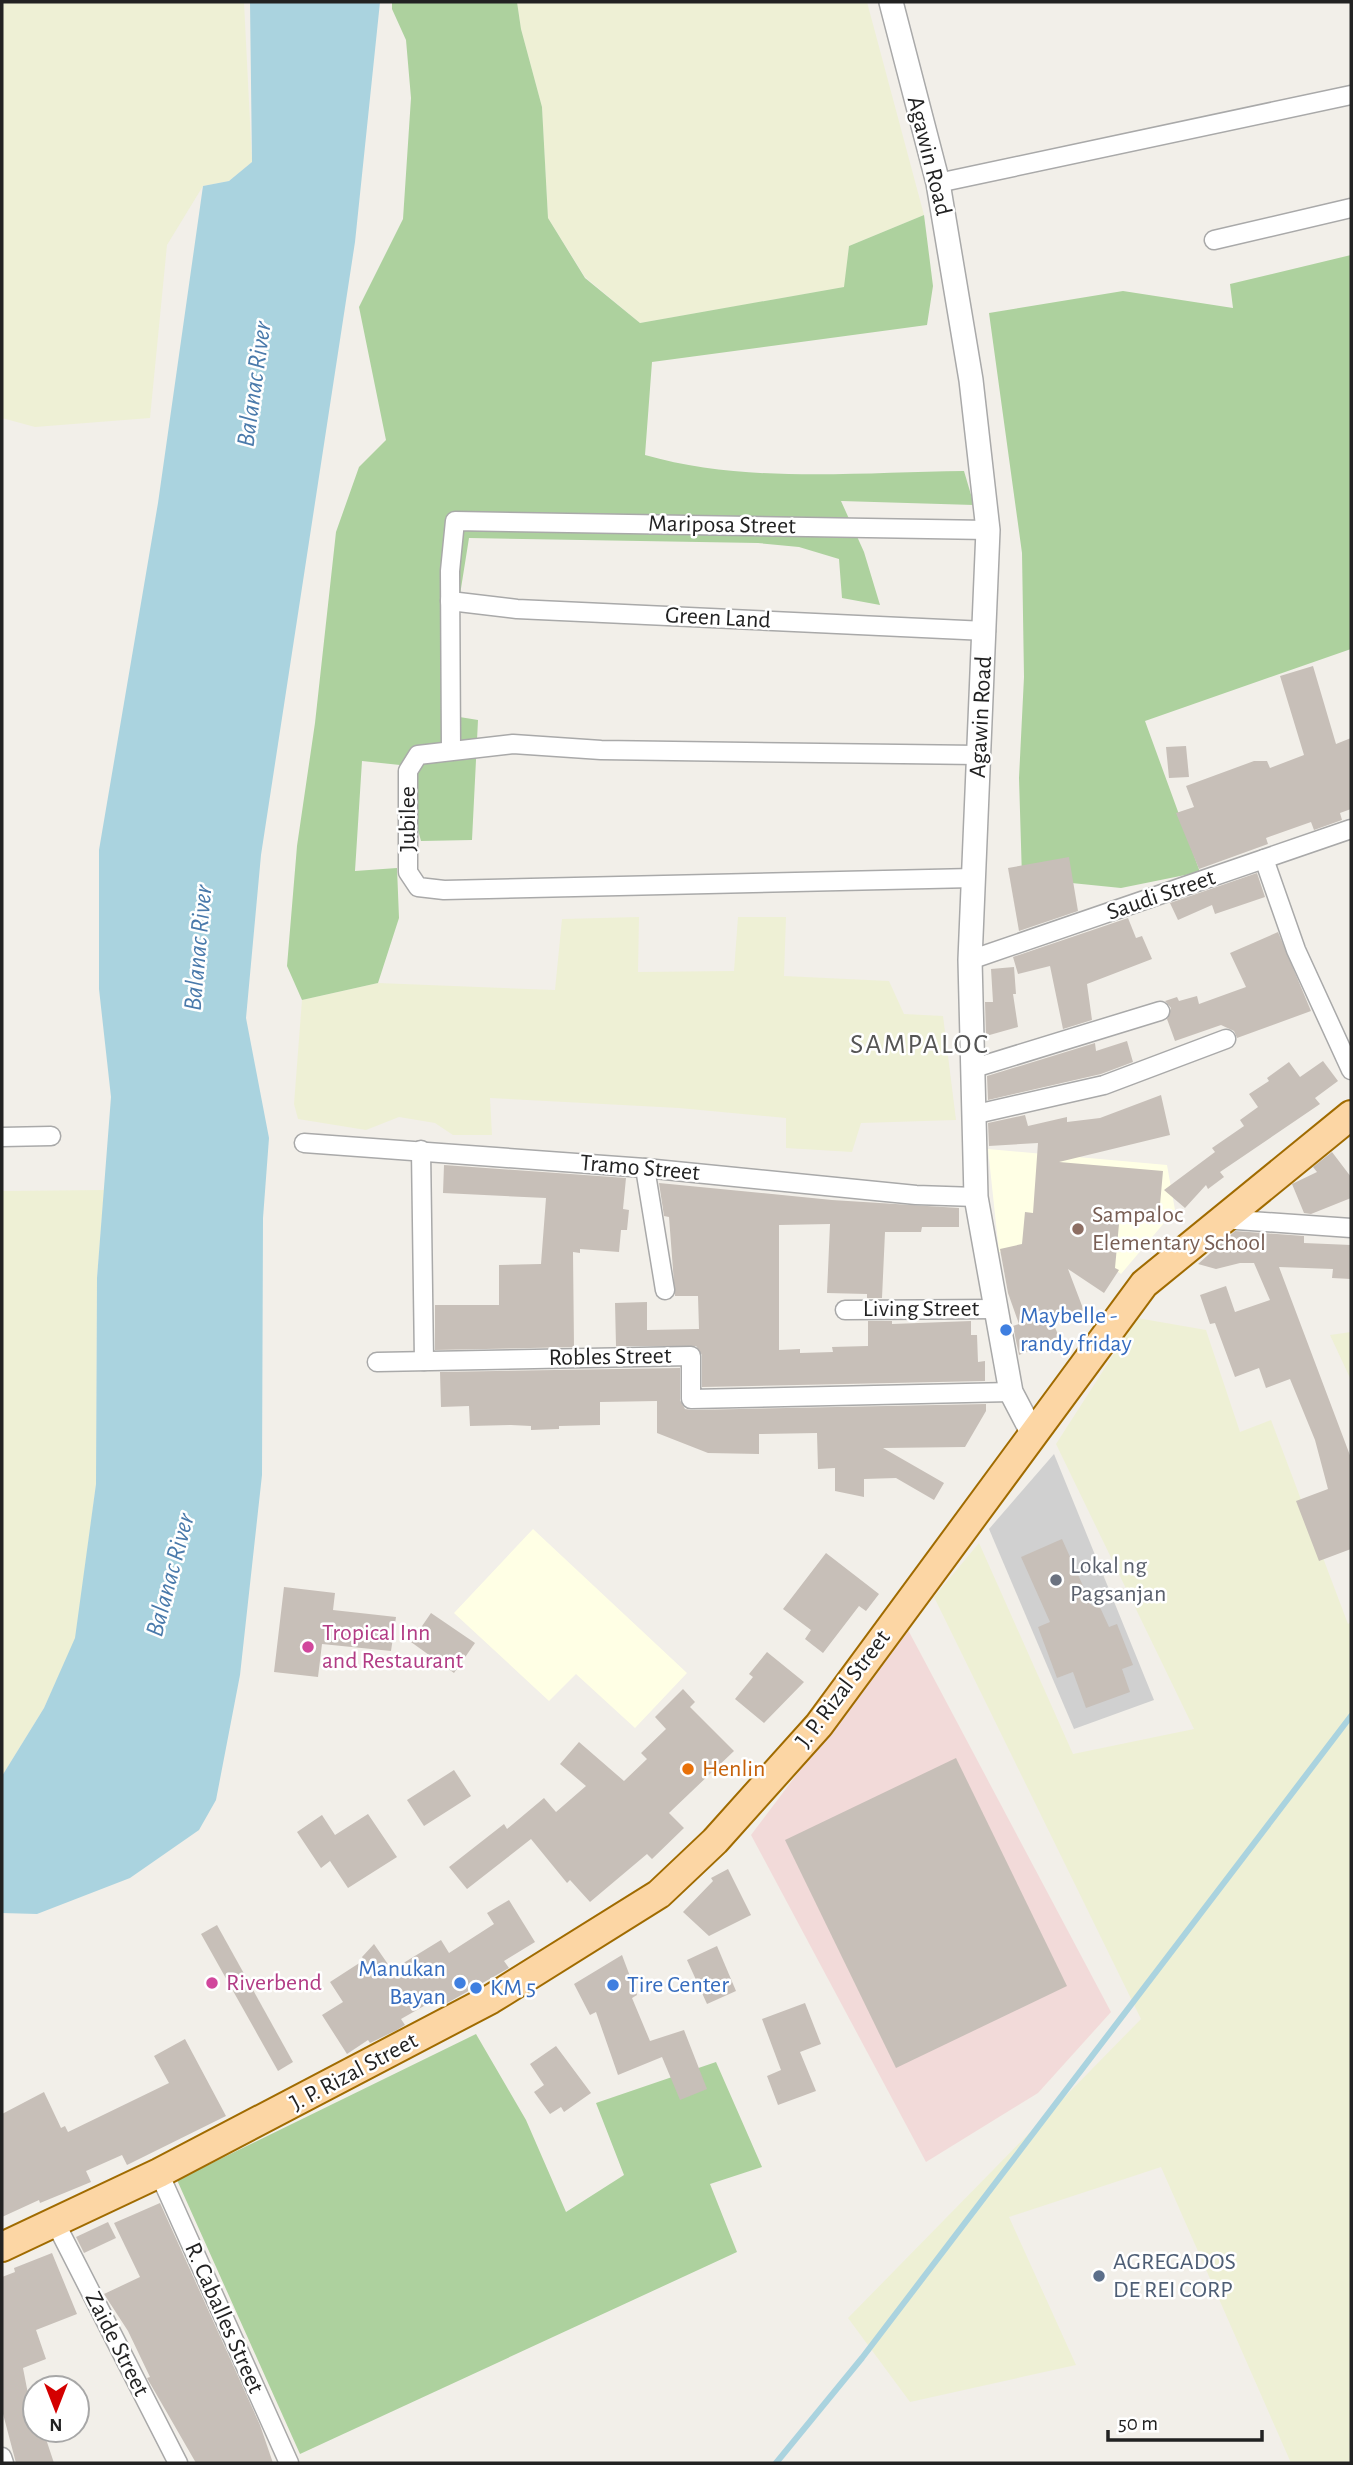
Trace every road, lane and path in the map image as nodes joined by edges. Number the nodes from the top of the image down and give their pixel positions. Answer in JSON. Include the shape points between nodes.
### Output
{"nodes":[{"id":1,"x":891,"y":2,"type":"edge"},
{"id":2,"x":1351,"y":95,"type":"edge"},
{"id":3,"x":938,"y":183,"type":"junction"},
{"id":4,"x":1351,"y":208,"type":"edge"},
{"id":5,"x":1214,"y":240,"type":"dead end"},
{"id":6,"x":988,"y":530,"type":"junction"},
{"id":7,"x":450,"y":601,"type":"junction"},
{"id":8,"x":986,"y":631,"type":"junction"},
{"id":9,"x":452,"y":750,"type":"junction"},
{"id":10,"x":978,"y":755,"type":"junction"},
{"id":11,"x":1351,"y":829,"type":"edge"},
{"id":12,"x":1264,"y":859,"type":"junction"},
{"id":13,"x":973,"y":878,"type":"junction"},
{"id":14,"x":970,"y":960,"type":"junction"},
{"id":15,"x":1160,"y":1011,"type":"dead end"},
{"id":16,"x":1226,"y":1039,"type":"dead end"},
{"id":17,"x":971,"y":1069,"type":"junction"},
{"id":18,"x":1351,"y":1070,"type":"edge"},
{"id":19,"x":972,"y":1115,"type":"junction"},
{"id":20,"x":1351,"y":1115,"type":"edge"},
{"id":21,"x":51,"y":1136,"type":"dead end"},
{"id":22,"x":2,"y":1137,"type":"edge"},
{"id":23,"x":304,"y":1143,"type":"dead end"},
{"id":24,"x":421,"y":1150,"type":"junction"},
{"id":25,"x":645,"y":1168,"type":"junction"},
{"id":26,"x":976,"y":1197,"type":"junction"},
{"id":27,"x":1220,"y":1219,"type":"junction"},
{"id":28,"x":1351,"y":1228,"type":"edge"},
{"id":29,"x":665,"y":1290,"type":"dead end"},
{"id":30,"x":997,"y":1309,"type":"junction"},
{"id":31,"x":845,"y":1310,"type":"dead end"},
{"id":32,"x":424,"y":1361,"type":"junction"},
{"id":33,"x":377,"y":1362,"type":"dead end"},
{"id":34,"x":1012,"y":1392,"type":"junction"},
{"id":35,"x":1033,"y":1434,"type":"junction"},
{"id":36,"x":159,"y":2174,"type":"junction"},
{"id":37,"x":56,"y":2224,"type":"junction"},
{"id":38,"x":2,"y":2247,"type":"edge"},
{"id":39,"x":2,"y":2457,"type":"edge"},
{"id":40,"x":4,"y":2463,"type":"edge"},
{"id":41,"x":178,"y":2463,"type":"edge"},
{"id":42,"x":289,"y":2463,"type":"edge"}],
"edges":[{"from":1,"to":3,"type":"street","name":"Agawin Road"},
{"from":2,"to":3,"type":"street"},
{"from":3,"to":6,"type":"street","name":"Agawin Road","via":[[971,380]]},
{"from":4,"to":5,"type":"street"},
{"from":6,"to":7,"type":"street","name":"Mariposa Street","via":[[455,522]]},
{"from":6,"to":8,"type":"street","name":"Agawin Road"},
{"from":7,"to":8,"type":"street","name":"Green Land","via":[[517,609]]},
{"from":7,"to":9,"type":"street"},
{"from":8,"to":10,"type":"street","name":"Agawin Road"},
{"from":9,"to":10,"type":"street","name":"Jubilee","via":[[513,744],[601,750]]},
{"from":9,"to":13,"type":"street","name":"Jubilee","via":[[418,755],[408,771],[408,872],[418,887]]},
{"from":10,"to":13,"type":"street","name":"Agawin Road"},
{"from":11,"to":12,"type":"street","name":"Saudi Street"},
{"from":12,"to":14,"type":"street","name":"Saudi Street"},
{"from":12,"to":18,"type":"street","via":[[1296,950]]},
{"from":13,"to":14,"type":"street","name":"Agawin Road"},
{"from":14,"to":17,"type":"street","name":"Agawin Road"},
{"from":15,"to":17,"type":"street"},
{"from":16,"to":19,"type":"street","via":[[1104,1085]]},
{"from":17,"to":19,"type":"street","name":"Agawin Road"},
{"from":19,"to":26,"type":"street","name":"Agawin Road"},
{"from":20,"to":27,"type":"main road","name":"J. P. Rizal Street"},
{"from":21,"to":22,"type":"street"},
{"from":23,"to":24,"type":"street","name":"Tramo Street"},
{"from":24,"to":25,"type":"street","name":"Tramo Street"},
{"from":24,"to":32,"type":"street"},
{"from":25,"to":26,"type":"street","name":"Tramo Street"},
{"from":25,"to":29,"type":"street"},
{"from":26,"to":30,"type":"street","name":"Agawin Road"},
{"from":27,"to":28,"type":"street"},
{"from":27,"to":35,"type":"main road","name":"J. P. Rizal Street","via":[[1144,1284]]},
{"from":30,"to":31,"type":"street","name":"Living Street"},
{"from":30,"to":34,"type":"street","name":"Agawin Road"},
{"from":32,"to":33,"type":"street","name":"Robles Street"},
{"from":32,"to":34,"type":"street","name":"Robles Street","via":[[691,1356],[691,1399]]},
{"from":34,"to":35,"type":"street","name":"Agawin Road"},
{"from":35,"to":36,"type":"main road","name":"J. P. Rizal Street","via":[[819,1725],[715,1841],[659,1894],[491,1999]]},
{"from":36,"to":37,"type":"main road","name":"J. P. Rizal Street"},
{"from":36,"to":42,"type":"street","name":"R. Caballes Street"},
{"from":37,"to":38,"type":"main road","name":"J. P. Rizal Street"},
{"from":37,"to":41,"type":"street","name":"Zaide Street"},
{"from":39,"to":40,"type":"street"}]}
